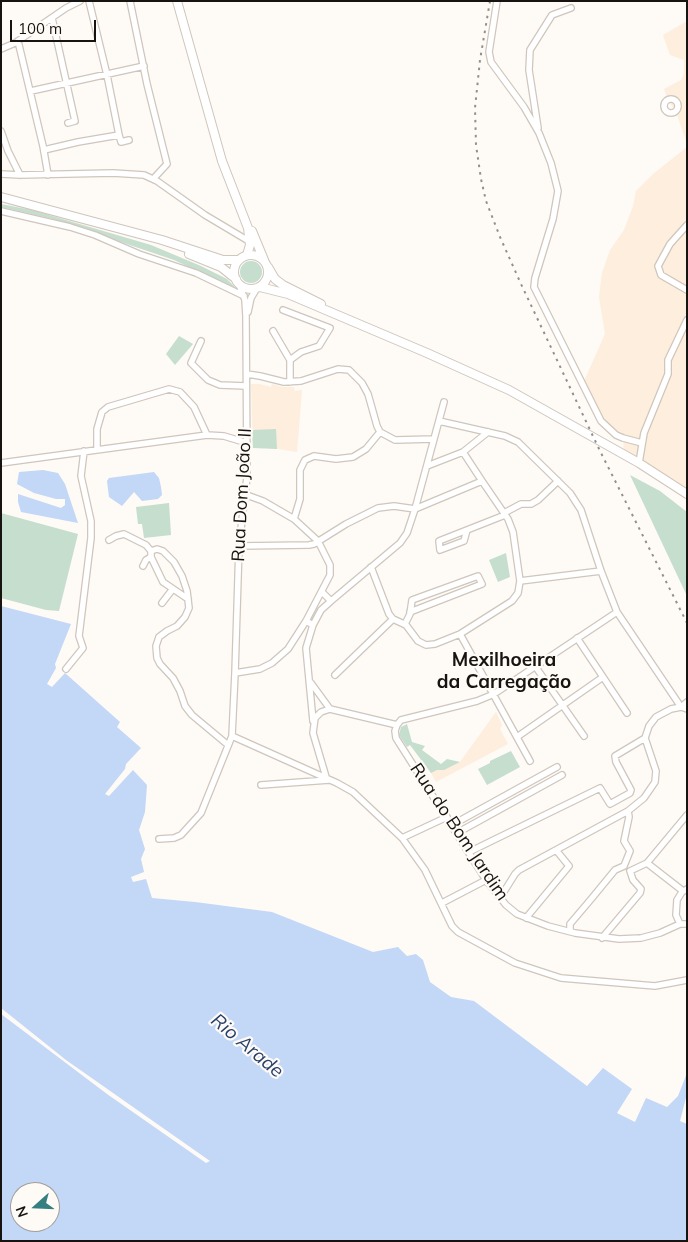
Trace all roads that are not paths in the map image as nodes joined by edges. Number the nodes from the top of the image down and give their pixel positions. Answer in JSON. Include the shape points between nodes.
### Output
{"nodes":[{"id":1,"x":80,"y":1,"type":"edge"},
{"id":2,"x":89,"y":1,"type":"edge"},
{"id":3,"x":130,"y":1,"type":"edge"},
{"id":4,"x":177,"y":1,"type":"edge"},
{"id":5,"x":497,"y":1,"type":"edge"},
{"id":6,"x":571,"y":8,"type":"dead end"},
{"id":7,"x":52,"y":18,"type":"junction"},
{"id":8,"x":18,"y":41,"type":"junction"},
{"id":9,"x":1,"y":49,"type":"edge"},
{"id":10,"x":144,"y":66,"type":"junction"},
{"id":11,"x":107,"y":75,"type":"junction"},
{"id":12,"x":66,"y":84,"type":"junction"},
{"id":13,"x":31,"y":91,"type":"junction"},
{"id":14,"x":678,"y":107,"type":"dead end"},
{"id":15,"x":687,"y":108,"type":"edge"},
{"id":16,"x":68,"y":123,"type":"dead end"},
{"id":17,"x":1,"y":131,"type":"edge"},
{"id":18,"x":539,"y":133,"type":"junction"},
{"id":19,"x":119,"y":135,"type":"junction"},
{"id":20,"x":129,"y":140,"type":"dead end"},
{"id":21,"x":44,"y":150,"type":"junction"},
{"id":22,"x":1,"y":174,"type":"edge"},
{"id":23,"x":48,"y":175,"type":"junction"},
{"id":24,"x":20,"y":176,"type":"junction"},
{"id":25,"x":156,"y":179,"type":"junction"},
{"id":26,"x":1,"y":197,"type":"edge"},
{"id":27,"x":240,"y":207,"type":"junction"},
{"id":28,"x":1,"y":211,"type":"edge"},
{"id":29,"x":687,"y":225,"type":"edge"},
{"id":30,"x":119,"y":229,"type":"junction"},
{"id":31,"x":253,"y":243,"type":"junction"},
{"id":32,"x":247,"y":255,"type":"junction"},
{"id":33,"x":238,"y":260,"type":"junction"},
{"id":34,"x":266,"y":264,"type":"junction"},
{"id":35,"x":238,"y":282,"type":"junction"},
{"id":36,"x":258,"y":287,"type":"junction"},
{"id":37,"x":687,"y":290,"type":"edge"},
{"id":38,"x":244,"y":296,"type":"junction"},
{"id":39,"x":283,"y":310,"type":"dead end"},
{"id":40,"x":246,"y":316,"type":"junction"},
{"id":41,"x":687,"y":320,"type":"edge"},
{"id":42,"x":365,"y":326,"type":"junction"},
{"id":43,"x":273,"y":331,"type":"dead end"},
{"id":44,"x":201,"y":341,"type":"dead end"},
{"id":45,"x":290,"y":360,"type":"junction"},
{"id":46,"x":247,"y":374,"type":"junction"},
{"id":47,"x":290,"y":382,"type":"junction"},
{"id":48,"x":246,"y":386,"type":"junction"},
{"id":49,"x":444,"y":402,"type":"dead end"},
{"id":50,"x":439,"y":421,"type":"junction"},
{"id":51,"x":380,"y":432,"type":"junction"},
{"id":52,"x":488,"y":432,"type":"junction"},
{"id":53,"x":207,"y":435,"type":"junction"},
{"id":54,"x":434,"y":439,"type":"junction"},
{"id":55,"x":247,"y":443,"type":"junction"},
{"id":56,"x":642,"y":443,"type":"dead end"},
{"id":57,"x":97,"y":450,"type":"junction"},
{"id":58,"x":84,"y":451,"type":"junction"},
{"id":59,"x":463,"y":452,"type":"junction"},
{"id":60,"x":1,"y":463,"type":"edge"},
{"id":61,"x":639,"y":463,"type":"junction"},
{"id":62,"x":427,"y":466,"type":"junction"},
{"id":63,"x":482,"y":480,"type":"junction"},
{"id":64,"x":558,"y":481,"type":"junction"},
{"id":65,"x":244,"y":494,"type":"junction"},
{"id":66,"x":687,"y":494,"type":"edge"},
{"id":67,"x":416,"y":509,"type":"junction"},
{"id":68,"x":505,"y":514,"type":"junction"},
{"id":69,"x":294,"y":519,"type":"junction"},
{"id":70,"x":467,"y":530,"type":"junction"},
{"id":71,"x":110,"y":540,"type":"dead end"},
{"id":72,"x":318,"y":541,"type":"junction"},
{"id":73,"x":238,"y":546,"type":"junction"},
{"id":74,"x":140,"y":551,"type":"dead end"},
{"id":75,"x":150,"y":552,"type":"junction"},
{"id":76,"x":143,"y":566,"type":"dead end"},
{"id":77,"x":372,"y":567,"type":"junction"},
{"id":78,"x":601,"y":571,"type":"junction"},
{"id":79,"x":159,"y":575,"type":"junction"},
{"id":80,"x":153,"y":580,"type":"dead end"},
{"id":81,"x":520,"y":581,"type":"junction"},
{"id":82,"x":172,"y":590,"type":"junction"},
{"id":83,"x":322,"y":592,"type":"junction"},
{"id":84,"x":188,"y":599,"type":"junction"},
{"id":85,"x":331,"y":601,"type":"junction"},
{"id":86,"x":162,"y":603,"type":"dead end"},
{"id":87,"x":410,"y":612,"type":"junction"},
{"id":88,"x":617,"y":612,"type":"junction"},
{"id":89,"x":393,"y":619,"type":"junction"},
{"id":90,"x":306,"y":621,"type":"junction"},
{"id":91,"x":405,"y":624,"type":"junction"},
{"id":92,"x":313,"y":625,"type":"junction"},
{"id":93,"x":460,"y":634,"type":"junction"},
{"id":94,"x":577,"y":638,"type":"junction"},
{"id":95,"x":535,"y":666,"type":"junction"},
{"id":96,"x":66,"y":669,"type":"dead end"},
{"id":97,"x":236,"y":673,"type":"junction"},
{"id":98,"x":335,"y":675,"type":"dead end"},
{"id":99,"x":603,"y":678,"type":"junction"},
{"id":100,"x":311,"y":683,"type":"junction"},
{"id":101,"x":494,"y":694,"type":"junction"},
{"id":102,"x":687,"y":702,"type":"edge"},
{"id":103,"x":562,"y":706,"type":"junction"},
{"id":104,"x":330,"y":708,"type":"junction"},
{"id":105,"x":684,"y":708,"type":"edge"},
{"id":106,"x":627,"y":712,"type":"dead end"},
{"id":107,"x":397,"y":724,"type":"junction"},
{"id":108,"x":313,"y":725,"type":"junction"},
{"id":109,"x":232,"y":736,"type":"junction"},
{"id":110,"x":584,"y":736,"type":"dead end"},
{"id":111,"x":517,"y":737,"type":"junction"},
{"id":112,"x":646,"y":738,"type":"junction"},
{"id":113,"x":228,"y":745,"type":"junction"},
{"id":114,"x":530,"y":761,"type":"dead end"},
{"id":115,"x":557,"y":767,"type":"dead end"},
{"id":116,"x":562,"y":775,"type":"dead end"},
{"id":117,"x":329,"y":779,"type":"junction"},
{"id":118,"x":261,"y":785,"type":"dead end"},
{"id":119,"x":628,"y":811,"type":"junction"},
{"id":120,"x":687,"y":815,"type":"edge"},
{"id":121,"x":447,"y":816,"type":"junction"},
{"id":122,"x":452,"y":825,"type":"junction"},
{"id":123,"x":457,"y":833,"type":"junction"},
{"id":124,"x":402,"y":838,"type":"junction"},
{"id":125,"x":159,"y":839,"type":"dead end"},
{"id":126,"x":556,"y":850,"type":"junction"},
{"id":127,"x":469,"y":852,"type":"junction"},
{"id":128,"x":647,"y":863,"type":"junction"},
{"id":129,"x":624,"y":866,"type":"junction"},
{"id":130,"x":630,"y":871,"type":"junction"},
{"id":131,"x":486,"y":880,"type":"junction"},
{"id":132,"x":685,"y":890,"type":"edge"},
{"id":133,"x":500,"y":898,"type":"junction"},
{"id":134,"x":442,"y":903,"type":"junction"},
{"id":135,"x":676,"y":915,"type":"junction"},
{"id":136,"x":526,"y":918,"type":"junction"},
{"id":137,"x":680,"y":924,"type":"junction"},
{"id":138,"x":687,"y":924,"type":"edge"},
{"id":139,"x":670,"y":928,"type":"junction"},
{"id":140,"x":567,"y":930,"type":"junction"},
{"id":141,"x":602,"y":938,"type":"junction"},
{"id":142,"x":687,"y":980,"type":"edge"}],
"edges":[{"from":1,"to":7,"type":"street"},
{"from":2,"to":11,"type":"street"},
{"from":3,"to":10,"type":"street"},
{"from":4,"to":27,"type":"main road","via":[[222,161]]},
{"from":5,"to":18,"type":"street","via":[[490,62]]},
{"from":6,"to":18,"type":"street","via":[[552,15],[530,50],[529,70]]},
{"from":7,"to":8,"type":"street"},
{"from":7,"to":12,"type":"street"},
{"from":8,"to":9,"type":"street"},
{"from":8,"to":13,"type":"street"},
{"from":10,"to":11,"type":"street"},
{"from":10,"to":25,"type":"street","via":[[167,164]]},
{"from":11,"to":12,"type":"street"},
{"from":11,"to":19,"type":"street"},
{"from":12,"to":13,"type":"street"},
{"from":12,"to":16,"type":"street","via":[[75,121]]},
{"from":13,"to":21,"type":"street"},
{"from":14,"to":15,"type":"street"},
{"from":17,"to":24,"type":"street"},
{"from":18,"to":56,"type":"street","via":[[558,190],[554,219],[534,287],[601,421],[616,435]]},
{"from":19,"to":20,"type":"street","via":[[121,142]]},
{"from":19,"to":21,"type":"street"},
{"from":21,"to":23,"type":"street"},
{"from":22,"to":24,"type":"street"},
{"from":23,"to":24,"type":"street"},
{"from":23,"to":25,"type":"street","via":[[121,174]]},
{"from":25,"to":31,"type":"street","via":[[191,206]]},
{"from":26,"to":30,"type":"main road"},
{"from":27,"to":31,"type":"main road"},
{"from":27,"to":31,"type":"main road","via":[[249,224]]},
{"from":28,"to":38,"type":"street","via":[[95,235],[196,273]]},
{"from":29,"to":37,"type":"street","via":[[670,244],[658,266],[661,275]]},
{"from":30,"to":33,"type":"main road","via":[[223,260]]},
{"from":30,"to":35,"type":"main road","via":[[221,267]]},
{"from":31,"to":32,"type":"main road"},
{"from":31,"to":34,"type":"main road"},
{"from":32,"to":33,"type":"main road"},
{"from":32,"to":34,"type":"main road","via":[[257,255]]},
{"from":33,"to":35,"type":"main road","via":[[234,269]]},
{"from":34,"to":36,"type":"main road","via":[[267,278]]},
{"from":34,"to":42,"type":"main road","via":[[275,279]]},
{"from":35,"to":36,"type":"main road","via":[[249,289]]},
{"from":35,"to":38,"type":"street","name":"Rua Dom João II"},
{"from":36,"to":40,"type":"street"},
{"from":36,"to":42,"type":"main road","via":[[288,294]]},
{"from":38,"to":40,"type":"street","name":"Rua Dom João II"},
{"from":39,"to":45,"type":"street","via":[[330,328],[319,346]]},
{"from":40,"to":46,"type":"street","name":"Rua Dom João II"},
{"from":41,"to":61,"type":"street","via":[[668,360],[668,374],[644,433]]},
{"from":42,"to":61,"type":"main road","via":[[509,390]]},
{"from":43,"to":45,"type":"street"},
{"from":44,"to":48,"type":"street","via":[[191,362],[208,380]]},
{"from":45,"to":47,"type":"street"},
{"from":46,"to":47,"type":"street"},
{"from":46,"to":48,"type":"street","name":"Rua Dom João II"},
{"from":47,"to":51,"type":"street","via":[[338,369],[350,370],[368,394]]},
{"from":48,"to":55,"type":"street","name":"Rua Dom João II"},
{"from":49,"to":50,"type":"street"},
{"from":50,"to":52,"type":"street"},
{"from":50,"to":54,"type":"street"},
{"from":51,"to":54,"type":"street","via":[[396,440]]},
{"from":51,"to":69,"type":"street","via":[[366,449],[353,457],[314,456],[305,460],[300,470],[300,499]]},
{"from":52,"to":59,"type":"street"},
{"from":52,"to":64,"type":"street","via":[[518,442]]},
{"from":53,"to":55,"type":"street"},
{"from":53,"to":57,"type":"street"},
{"from":53,"to":57,"type":"street","via":[[194,406],[180,392],[169,389],[108,407],[102,412]]},
{"from":54,"to":62,"type":"street"},
{"from":55,"to":65,"type":"street","name":"Rua Dom João II"},
{"from":57,"to":58,"type":"street"},
{"from":58,"to":60,"type":"street"},
{"from":58,"to":96,"type":"street","via":[[81,476],[91,521],[91,538],[79,636],[83,648]]},
{"from":59,"to":62,"type":"street"},
{"from":59,"to":63,"type":"street"},
{"from":61,"to":66,"type":"main road"},
{"from":62,"to":67,"type":"street"},
{"from":63,"to":67,"type":"street"},
{"from":63,"to":68,"type":"street"},
{"from":64,"to":68,"type":"street","via":[[532,504],[521,504]]},
{"from":64,"to":78,"type":"street","via":[[581,510]]},
{"from":65,"to":69,"type":"street"},
{"from":65,"to":73,"type":"street","name":"Rua Dom João II"},
{"from":67,"to":72,"type":"street","via":[[378,508]]},
{"from":67,"to":77,"type":"street","via":[[400,542]]},
{"from":68,"to":70,"type":"street"},
{"from":68,"to":81,"type":"street","via":[[513,532]]},
{"from":69,"to":72,"type":"street"},
{"from":70,"to":70,"type":"street","via":[[440,541],[440,550],[464,541]]},
{"from":71,"to":75,"type":"street","via":[[124,534],[146,545]]},
{"from":72,"to":73,"type":"street","via":[[310,545]]},
{"from":72,"to":83,"type":"street","via":[[330,568],[330,579]]},
{"from":73,"to":97,"type":"street","name":"Rua Dom João II"},
{"from":74,"to":75,"type":"street"},
{"from":75,"to":76,"type":"street"},
{"from":75,"to":79,"type":"street"},
{"from":75,"to":84,"type":"street","via":[[163,551],[174,562],[182,576]]},
{"from":77,"to":85,"type":"street"},
{"from":77,"to":89,"type":"street"},
{"from":78,"to":81,"type":"street"},
{"from":78,"to":88,"type":"street"},
{"from":79,"to":80,"type":"street"},
{"from":79,"to":82,"type":"street"},
{"from":81,"to":93,"type":"street","via":[[518,593],[512,601]]},
{"from":82,"to":84,"type":"street"},
{"from":82,"to":86,"type":"street"},
{"from":83,"to":85,"type":"street"},
{"from":83,"to":90,"type":"street"},
{"from":84,"to":113,"type":"street","via":[[185,617],[159,638],[156,658],[173,678],[192,715]]},
{"from":85,"to":92,"type":"street"},
{"from":87,"to":87,"type":"street","via":[[412,600],[478,576],[482,584]]},
{"from":87,"to":91,"type":"street"},
{"from":88,"to":94,"type":"street"},
{"from":88,"to":105,"type":"street"},
{"from":89,"to":91,"type":"street"},
{"from":89,"to":98,"type":"street"},
{"from":90,"to":92,"type":"street"},
{"from":90,"to":97,"type":"street","via":[[288,649],[272,664]]},
{"from":91,"to":93,"type":"street","via":[[418,641],[426,645]]},
{"from":92,"to":100,"type":"street","via":[[306,648]]},
{"from":93,"to":101,"type":"street"},
{"from":94,"to":95,"type":"street"},
{"from":94,"to":99,"type":"street"},
{"from":95,"to":101,"type":"street"},
{"from":95,"to":103,"type":"street"},
{"from":97,"to":109,"type":"street","name":"Rua Dom João II"},
{"from":99,"to":103,"type":"street"},
{"from":99,"to":106,"type":"street"},
{"from":100,"to":104,"type":"street"},
{"from":100,"to":108,"type":"street"},
{"from":101,"to":107,"type":"street","via":[[401,720]]},
{"from":101,"to":111,"type":"street"},
{"from":102,"to":105,"type":"street"},
{"from":103,"to":110,"type":"street"},
{"from":103,"to":111,"type":"street"},
{"from":104,"to":107,"type":"street"},
{"from":104,"to":108,"type":"street","via":[[321,712]]},
{"from":105,"to":112,"type":"street","via":[[671,709],[656,717]]},
{"from":107,"to":121,"type":"street","name":"Rua do Bom Jardim","via":[[396,738]]},
{"from":108,"to":117,"type":"street","via":[[313,734]]},
{"from":109,"to":113,"type":"street"},
{"from":109,"to":117,"type":"street"},
{"from":111,"to":114,"type":"street"},
{"from":112,"to":119,"type":"street","via":[[656,771],[655,782],[644,798]]},
{"from":112,"to":127,"type":"street","via":[[615,756],[630,793],[610,804],[600,788]]},
{"from":113,"to":125,"type":"street","via":[[200,813],[181,835]]},
{"from":115,"to":122,"type":"street"},
{"from":116,"to":123,"type":"street"},
{"from":117,"to":118,"type":"street"},
{"from":117,"to":124,"type":"street","via":[[353,792]]},
{"from":119,"to":126,"type":"street"},
{"from":119,"to":129,"type":"street","via":[[624,841],[630,851]]},
{"from":120,"to":128,"type":"street"},
{"from":121,"to":122,"type":"street","name":"Rua do Bom Jardim"},
{"from":121,"to":124,"type":"street"},
{"from":122,"to":123,"type":"street","name":"Rua do Bom Jardim"},
{"from":123,"to":127,"type":"street","name":"Rua do Bom Jardim"},
{"from":124,"to":134,"type":"street","via":[[425,870]]},
{"from":126,"to":133,"type":"street","via":[[519,870]]},
{"from":126,"to":136,"type":"street","via":[[568,866]]},
{"from":127,"to":131,"type":"street","name":"Rua do Bom Jardim"},
{"from":128,"to":130,"type":"street"},
{"from":128,"to":132,"type":"street"},
{"from":129,"to":130,"type":"street"},
{"from":129,"to":140,"type":"street","via":[[615,870]]},
{"from":130,"to":141,"type":"street","via":[[641,889],[640,893]]},
{"from":131,"to":133,"type":"street","name":"Rua do Bom Jardim"},
{"from":131,"to":134,"type":"street"},
{"from":132,"to":135,"type":"street","via":[[677,900]]},
{"from":133,"to":136,"type":"street","name":"Rua do Bom Jardim"},
{"from":134,"to":142,"type":"street","via":[[458,932],[515,963],[548,974],[561,978],[655,986]]},
{"from":135,"to":137,"type":"street"},
{"from":135,"to":139,"type":"street"},
{"from":136,"to":140,"type":"street","name":"Rua do Bom Jardim"},
{"from":137,"to":138,"type":"street","name":"Rua do Bom Jardim"},
{"from":137,"to":139,"type":"street","name":"Rua do Bom Jardim"},
{"from":139,"to":141,"type":"street","name":"Rua do Bom Jardim","via":[[641,938]]},
{"from":140,"to":141,"type":"street","name":"Rua do Bom Jardim"}]}
